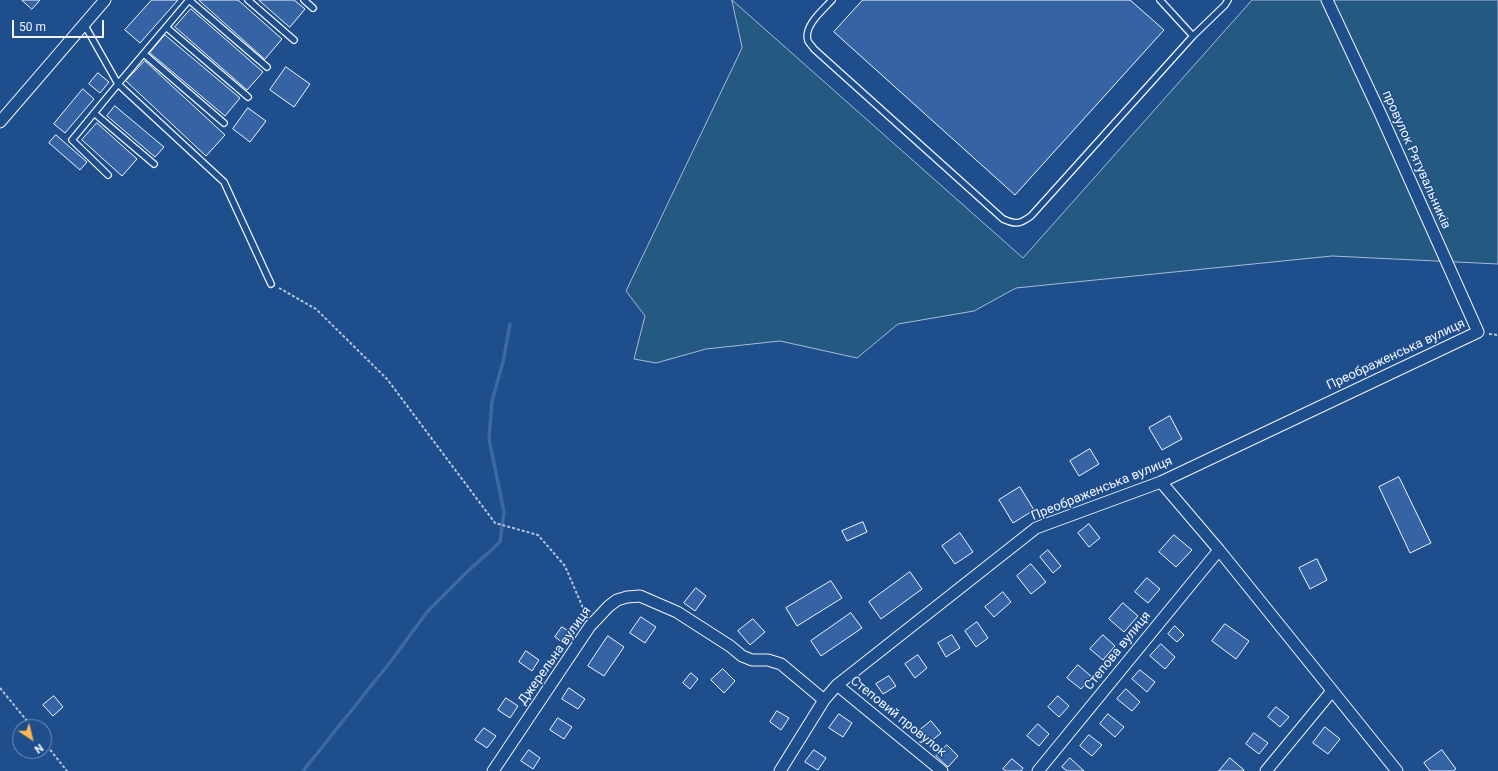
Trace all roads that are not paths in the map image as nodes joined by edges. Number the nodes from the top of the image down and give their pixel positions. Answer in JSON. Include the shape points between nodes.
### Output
{"nodes":[{"id":1,"x":105,"y":0,"type":"edge"},
{"id":2,"x":189,"y":0,"type":"edge"},
{"id":3,"x":248,"y":0,"type":"edge"},
{"id":4,"x":304,"y":0,"type":"edge"},
{"id":5,"x":832,"y":0,"type":"edge"},
{"id":6,"x":1160,"y":0,"type":"edge"},
{"id":7,"x":1228,"y":0,"type":"edge"},
{"id":8,"x":1328,"y":0,"type":"edge"},
{"id":9,"x":313,"y":8,"type":"dead end"},
{"id":10,"x":84,"y":24,"type":"junction"},
{"id":11,"x":166,"y":28,"type":"junction"},
{"id":12,"x":1193,"y":36,"type":"junction"},
{"id":13,"x":294,"y":40,"type":"dead end"},
{"id":14,"x":144,"y":54,"type":"junction"},
{"id":15,"x":267,"y":68,"type":"dead end"},
{"id":16,"x":118,"y":84,"type":"junction"},
{"id":17,"x":248,"y":97,"type":"dead end"},
{"id":18,"x":94,"y":114,"type":"junction"},
{"id":19,"x":0,"y":122,"type":"edge"},
{"id":20,"x":224,"y":123,"type":"dead end"},
{"id":21,"x":154,"y":164,"type":"dead end"},
{"id":22,"x":108,"y":175,"type":"dead end"},
{"id":23,"x":271,"y":284,"type":"road end"},
{"id":24,"x":1478,"y":332,"type":"joint"},
{"id":25,"x":1161,"y":482,"type":"junction"},
{"id":26,"x":1219,"y":550,"type":"junction"},
{"id":27,"x":837,"y":685,"type":"junction"},
{"id":28,"x":1332,"y":691,"type":"junction"},
{"id":29,"x":824,"y":700,"type":"junction"},
{"id":30,"x":493,"y":771,"type":"edge"},
{"id":31,"x":780,"y":771,"type":"edge"},
{"id":32,"x":942,"y":771,"type":"edge"},
{"id":33,"x":1038,"y":771,"type":"edge"},
{"id":34,"x":1266,"y":771,"type":"edge"},
{"id":35,"x":1397,"y":771,"type":"edge"}],
"edges":[{"from":1,"to":10,"type":"street"},
{"from":2,"to":11,"type":"lane"},
{"from":2,"to":15,"type":"lane"},
{"from":3,"to":13,"type":"lane"},
{"from":4,"to":9,"type":"lane"},
{"from":5,"to":12,"type":"lane","via":[[808,31],[808,41],[814,49],[1003,219],[1012,224],[1022,222],[1031,216]]},
{"from":6,"to":12,"type":"lane"},
{"from":7,"to":12,"type":"lane"},
{"from":8,"to":24,"type":"street","name":"провулок Рятувальників"},
{"from":10,"to":16,"type":"lane"},
{"from":10,"to":19,"type":"street"},
{"from":11,"to":14,"type":"lane"},
{"from":11,"to":17,"type":"lane"},
{"from":14,"to":16,"type":"lane"},
{"from":14,"to":20,"type":"lane"},
{"from":16,"to":18,"type":"lane"},
{"from":16,"to":23,"type":"lane","via":[[224,182]]},
{"from":18,"to":21,"type":"lane"},
{"from":18,"to":22,"type":"lane","via":[[72,140]]},
{"from":24,"to":25,"type":"street","name":"Преображенська вулиця"},
{"from":25,"to":26,"type":"street"},
{"from":25,"to":27,"type":"street","name":"Преображенська вулиця","via":[[1036,528]]},
{"from":26,"to":28,"type":"street"},
{"from":26,"to":33,"type":"street","name":"Степова вулиця"},
{"from":27,"to":29,"type":"street","name":"Преображенська вулиця"},
{"from":27,"to":32,"type":"street","name":"Степовий провулок"},
{"from":28,"to":34,"type":"street"},
{"from":28,"to":35,"type":"street"},
{"from":29,"to":30,"type":"street","name":"Джерельна вулиця","via":[[781,664],[742,656],[677,612],[640,596],[627,597],[609,606],[590,626]]},
{"from":29,"to":31,"type":"street","name":"Преображенська вулиця"}]}
